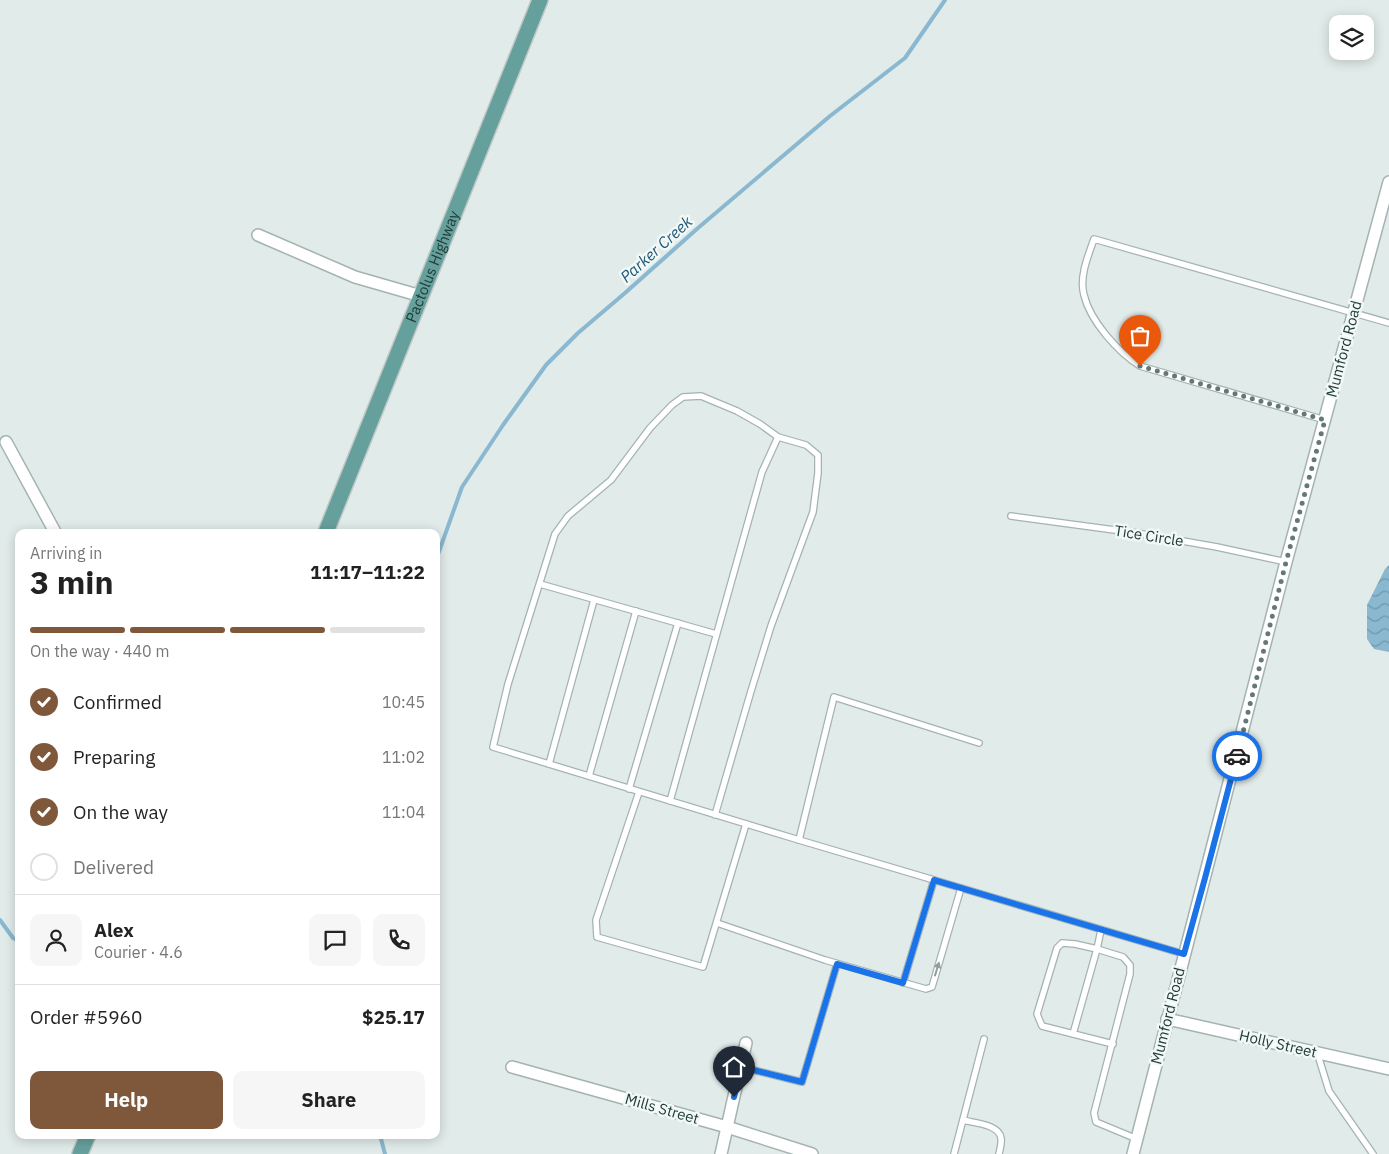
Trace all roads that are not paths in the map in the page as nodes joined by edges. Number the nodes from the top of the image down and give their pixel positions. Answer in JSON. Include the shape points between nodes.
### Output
{"nodes":[{"id":1,"x":540,"y":0,"type":"edge"},
{"id":2,"x":1389,"y":182,"type":"edge"},
{"id":3,"x":258,"y":235,"type":"dead end"},
{"id":4,"x":421,"y":296,"type":"junction"},
{"id":5,"x":1354,"y":312,"type":"junction"},
{"id":6,"x":1389,"y":323,"type":"edge"},
{"id":7,"x":1325,"y":420,"type":"junction"},
{"id":8,"x":778,"y":437,"type":"junction"},
{"id":9,"x":6,"y":442,"type":"dead end"},
{"id":10,"x":1011,"y":516,"type":"dead end"},
{"id":11,"x":53,"y":529,"type":"edge"},
{"id":12,"x":327,"y":529,"type":"edge"},
{"id":13,"x":1286,"y":562,"type":"junction"},
{"id":14,"x":540,"y":584,"type":"junction"},
{"id":15,"x":594,"y":600,"type":"junction"},
{"id":16,"x":636,"y":611,"type":"junction"},
{"id":17,"x":678,"y":623,"type":"junction"},
{"id":18,"x":716,"y":634,"type":"junction"},
{"id":19,"x":979,"y":743,"type":"dead end"},
{"id":20,"x":549,"y":764,"type":"junction"},
{"id":21,"x":589,"y":776,"type":"junction"},
{"id":22,"x":630,"y":789,"type":"junction"},
{"id":23,"x":639,"y":792,"type":"junction"},
{"id":24,"x":670,"y":801,"type":"junction"},
{"id":25,"x":715,"y":815,"type":"junction"},
{"id":26,"x":746,"y":824,"type":"junction"},
{"id":27,"x":799,"y":840,"type":"junction"},
{"id":28,"x":934,"y":880,"type":"junction"},
{"id":29,"x":961,"y":888,"type":"junction"},
{"id":30,"x":717,"y":923,"type":"junction"},
{"id":31,"x":1101,"y":930,"type":"junction"},
{"id":32,"x":1097,"y":949,"type":"junction"},
{"id":33,"x":1184,"y":954,"type":"junction"},
{"id":34,"x":837,"y":964,"type":"junction"},
{"id":35,"x":903,"y":983,"type":"junction"},
{"id":36,"x":1167,"y":1019,"type":"junction"},
{"id":37,"x":1073,"y":1034,"type":"junction"},
{"id":38,"x":984,"y":1039,"type":"dead end"},
{"id":39,"x":746,"y":1043,"type":"dead end"},
{"id":40,"x":1113,"y":1044,"type":"junction"},
{"id":41,"x":1317,"y":1052,"type":"junction"},
{"id":42,"x":512,"y":1067,"type":"dead end"},
{"id":43,"x":741,"y":1067,"type":"junction"},
{"id":44,"x":1389,"y":1068,"type":"edge"},
{"id":45,"x":963,"y":1120,"type":"junction"},
{"id":46,"x":728,"y":1127,"type":"junction"},
{"id":47,"x":86,"y":1139,"type":"edge"},
{"id":48,"x":1137,"y":1139,"type":"junction"},
{"id":49,"x":80,"y":1154,"type":"edge"},
{"id":50,"x":721,"y":1154,"type":"edge"},
{"id":51,"x":812,"y":1154,"type":"edge"},
{"id":52,"x":954,"y":1154,"type":"edge"},
{"id":53,"x":999,"y":1154,"type":"edge"},
{"id":54,"x":1133,"y":1154,"type":"edge"},
{"id":55,"x":1373,"y":1154,"type":"edge"}],
"edges":[{"from":1,"to":4,"type":"main road","name":"Pactolus Highway"},
{"from":2,"to":5,"type":"street","name":"Mumford Road"},
{"from":3,"to":4,"type":"street","via":[[355,277]]},
{"from":4,"to":12,"type":"main road","name":"Pactolus Highway"},
{"from":5,"to":6,"type":"lane"},
{"from":5,"to":7,"type":"street","name":"Mumford Road"},
{"from":5,"to":7,"type":"lane","via":[[1094,239],[1086,262],[1084,295],[1096,322],[1126,357],[1140,366]]},
{"from":7,"to":13,"type":"street","name":"Mumford Road"},
{"from":8,"to":14,"type":"lane","via":[[738,411],[701,396],[683,397],[650,428],[611,480],[568,516],[555,534]]},
{"from":8,"to":18,"type":"lane","via":[[762,472]]},
{"from":8,"to":25,"type":"lane","via":[[806,445],[818,455],[812,512],[771,626]]},
{"from":9,"to":11,"type":"street"},
{"from":10,"to":13,"type":"lane","name":"Tice Circle","via":[[1137,533]]},
{"from":13,"to":33,"type":"street","name":"Mumford Road"},
{"from":14,"to":15,"type":"lane"},
{"from":14,"to":20,"type":"lane","via":[[508,684],[493,747]]},
{"from":15,"to":16,"type":"lane"},
{"from":15,"to":20,"type":"lane"},
{"from":16,"to":17,"type":"lane"},
{"from":16,"to":21,"type":"lane"},
{"from":17,"to":18,"type":"lane"},
{"from":17,"to":22,"type":"lane"},
{"from":18,"to":24,"type":"lane"},
{"from":19,"to":27,"type":"lane","via":[[834,697]]},
{"from":20,"to":21,"type":"lane"},
{"from":21,"to":22,"type":"lane"},
{"from":22,"to":23,"type":"lane"},
{"from":23,"to":24,"type":"lane"},
{"from":23,"to":30,"type":"lane","via":[[596,920],[597,937],[704,967]]},
{"from":24,"to":25,"type":"lane"},
{"from":25,"to":26,"type":"lane"},
{"from":26,"to":27,"type":"lane"},
{"from":26,"to":30,"type":"lane"},
{"from":27,"to":28,"type":"lane"},
{"from":28,"to":29,"type":"lane"},
{"from":28,"to":35,"type":"lane"},
{"from":29,"to":31,"type":"lane"},
{"from":35,"to":29,"type":"lane","one_way":true,"via":[[926,989],[932,987]]},
{"from":30,"to":34,"type":"lane"},
{"from":31,"to":32,"type":"lane"},
{"from":31,"to":33,"type":"lane"},
{"from":32,"to":37,"type":"lane"},
{"from":32,"to":37,"type":"lane","via":[[1075,944],[1062,944],[1057,948],[1037,1014],[1042,1026]]},
{"from":32,"to":40,"type":"lane","via":[[1122,957],[1130,965]]},
{"from":33,"to":36,"type":"street","name":"Mumford Road"},
{"from":34,"to":35,"type":"lane"},
{"from":34,"to":43,"type":"lane","via":[[802,1082]]},
{"from":36,"to":41,"type":"street","name":"Holly Street"},
{"from":36,"to":48,"type":"street","name":"Mumford Road"},
{"from":37,"to":40,"type":"lane"},
{"from":38,"to":45,"type":"lane"},
{"from":39,"to":43,"type":"street"},
{"from":40,"to":48,"type":"lane","via":[[1094,1113],[1096,1122]]},
{"from":41,"to":44,"type":"street","name":"Holly Street"},
{"from":41,"to":55,"type":"lane","via":[[1329,1091]]},
{"from":42,"to":46,"type":"street","name":"Mills Street"},
{"from":43,"to":46,"type":"street"},
{"from":45,"to":52,"type":"lane"},
{"from":45,"to":53,"type":"lane","via":[[999,1132],[1002,1139]]},
{"from":46,"to":50,"type":"street"},
{"from":46,"to":51,"type":"street","name":"Mills Street"},
{"from":47,"to":49,"type":"main road"},
{"from":48,"to":54,"type":"street","name":"Mumford Road"}]}
